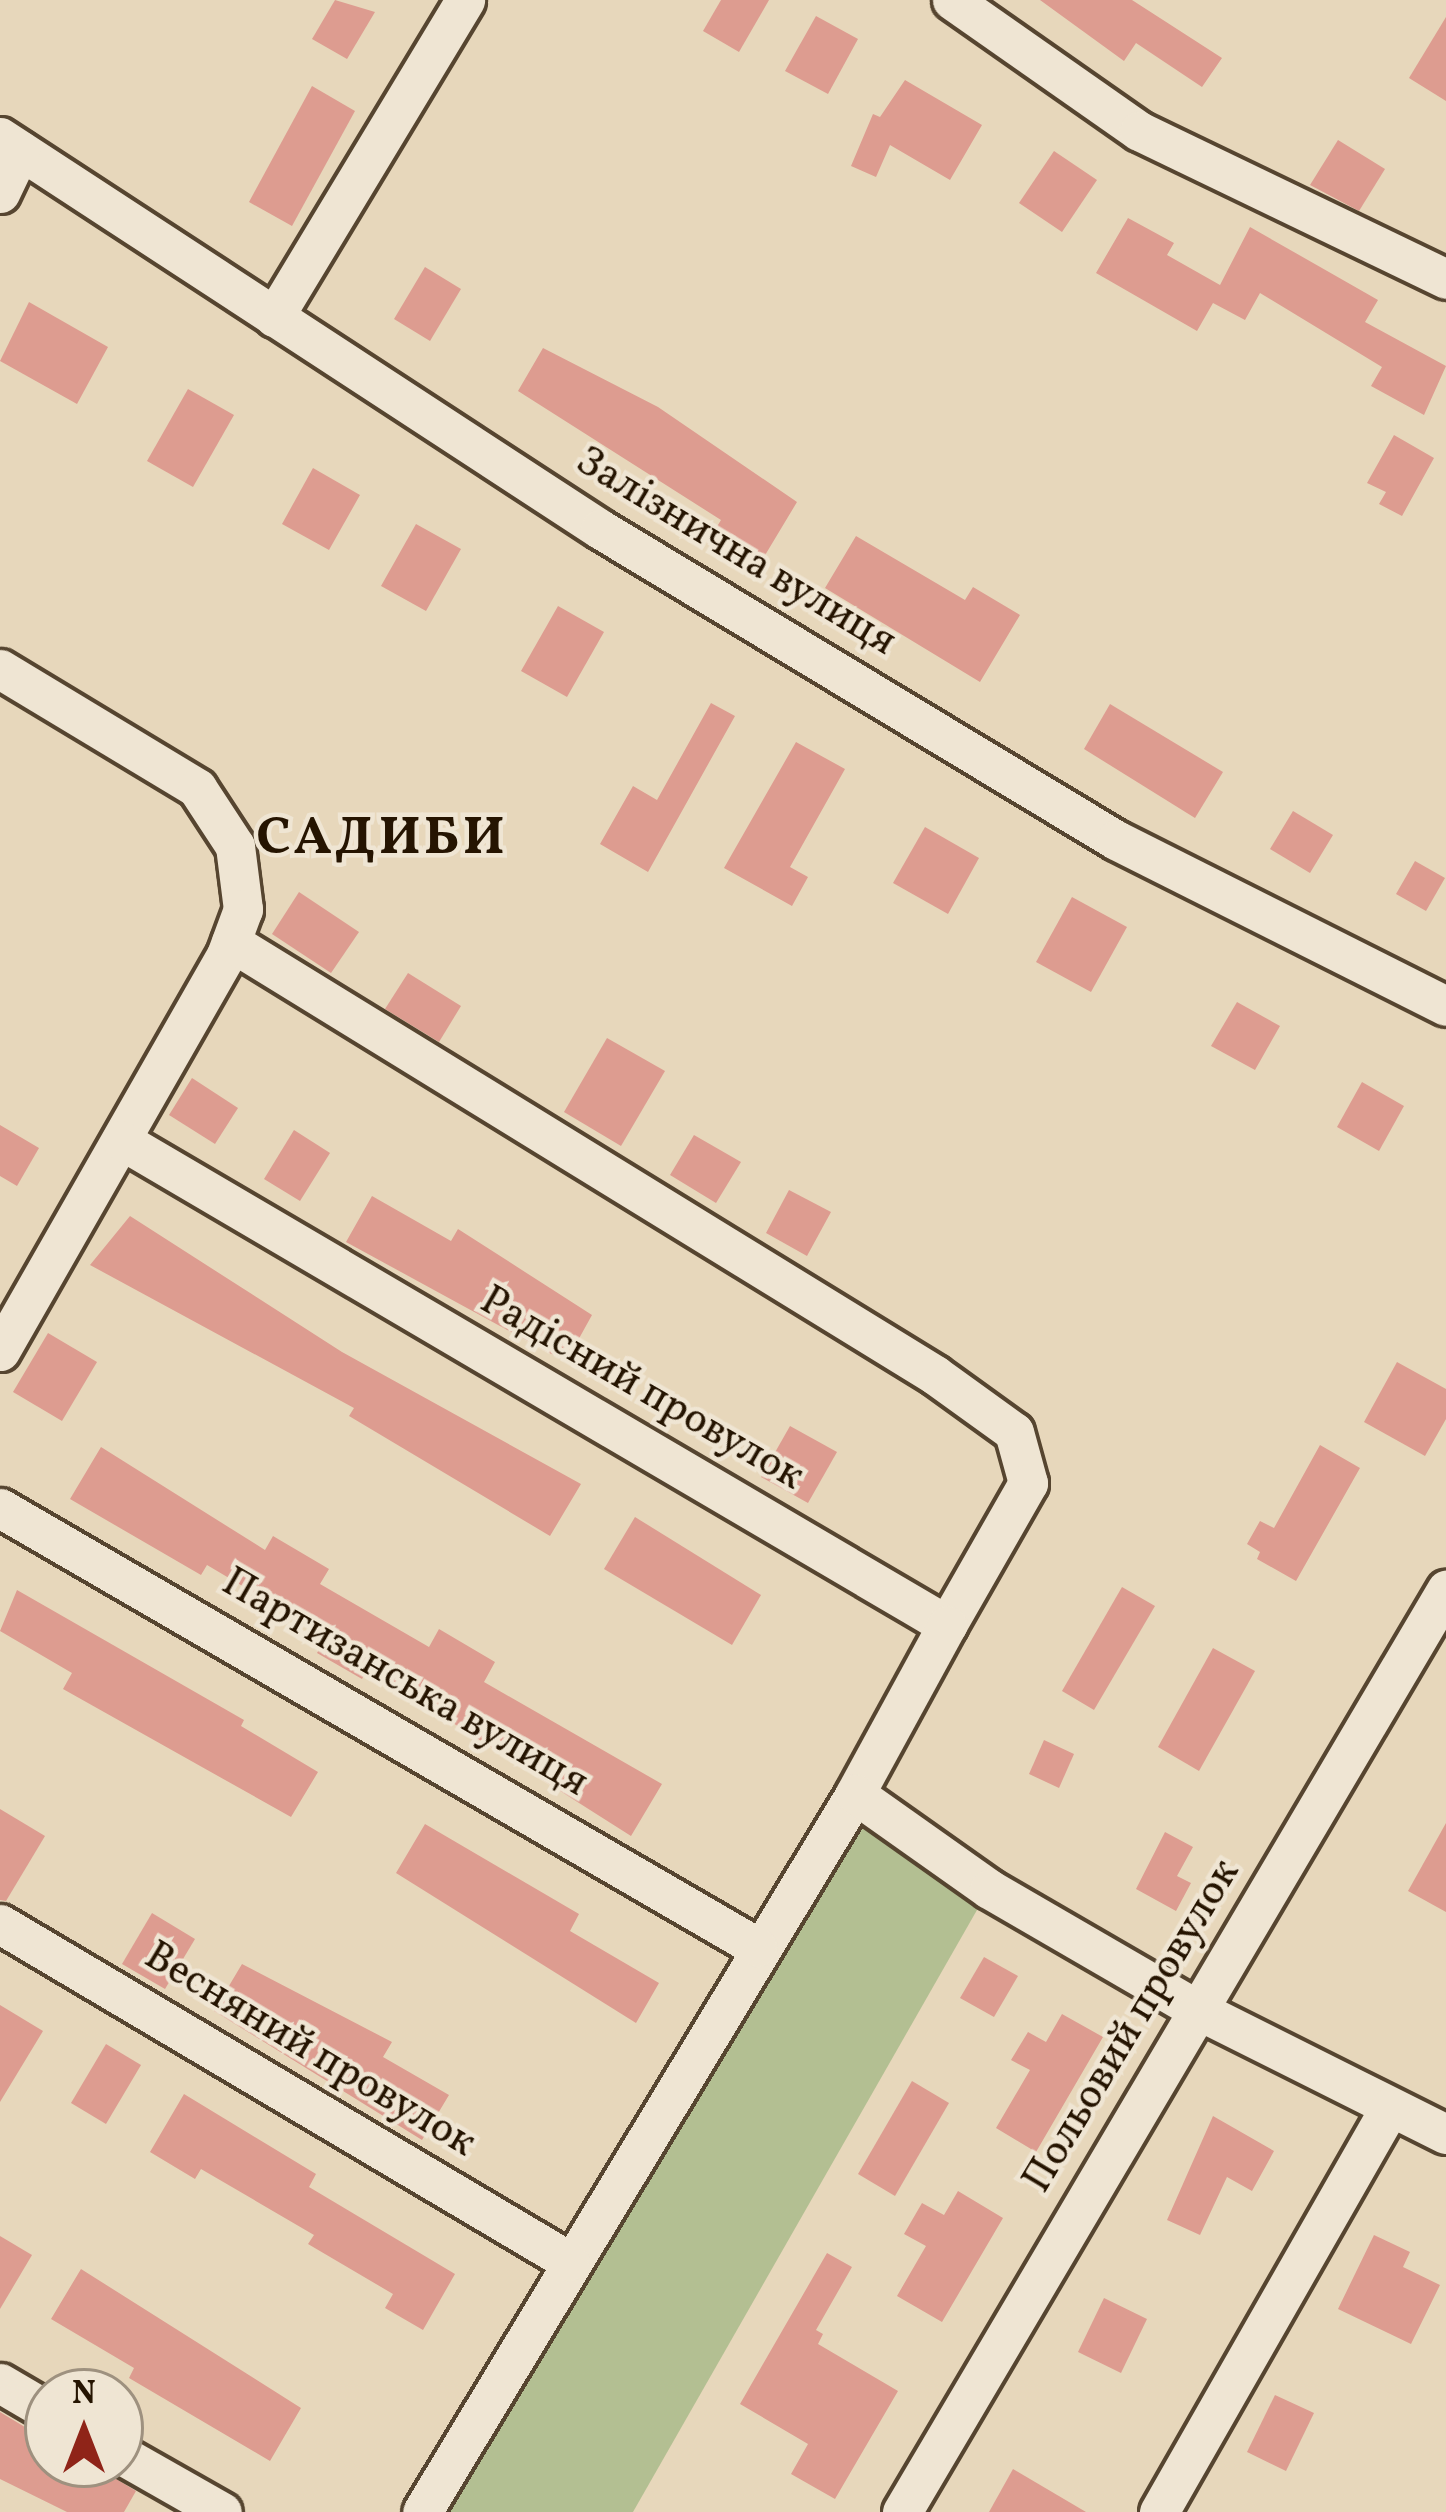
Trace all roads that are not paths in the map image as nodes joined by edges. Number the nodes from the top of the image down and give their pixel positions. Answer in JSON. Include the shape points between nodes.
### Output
{"nodes":[{"id":1,"x":465,"y":0,"type":"edge"},
{"id":2,"x":952,"y":0,"type":"edge"},
{"id":3,"x":10,"y":144,"type":"edge"},
{"id":4,"x":0,"y":193,"type":"edge"},
{"id":5,"x":1446,"y":279,"type":"edge"},
{"id":6,"x":274,"y":317,"type":"junction"},
{"id":7,"x":0,"y":669,"type":"edge"},
{"id":8,"x":231,"y":942,"type":"junction"},
{"id":9,"x":1446,"y":1006,"type":"edge"},
{"id":10,"x":121,"y":1140,"type":"junction"},
{"id":11,"x":0,"y":1351,"type":"edge"},
{"id":12,"x":0,"y":1508,"type":"edge"},
{"id":13,"x":1446,"y":1590,"type":"edge"},
{"id":14,"x":947,"y":1625,"type":"junction"},
{"id":15,"x":855,"y":1794,"type":"junction"},
{"id":16,"x":0,"y":1924,"type":"edge"},
{"id":17,"x":758,"y":1947,"type":"junction"},
{"id":18,"x":1198,"y":2011,"type":"junction"},
{"id":19,"x":1390,"y":2107,"type":"junction"},
{"id":20,"x":1446,"y":2134,"type":"edge"},
{"id":21,"x":569,"y":2261,"type":"junction"},
{"id":22,"x":144,"y":2467,"type":"edge"},
{"id":23,"x":222,"y":2512,"type":"edge"},
{"id":24,"x":422,"y":2512,"type":"edge"},
{"id":25,"x":902,"y":2512,"type":"edge"},
{"id":26,"x":1159,"y":2512,"type":"edge"}],
"edges":[{"from":1,"to":6,"type":"street"},
{"from":2,"to":5,"type":"street","via":[[1139,131]]},
{"from":3,"to":4,"type":"street"},
{"from":3,"to":6,"type":"street","name":"Залізнична вулиця"},
{"from":6,"to":9,"type":"street","name":"Залізнична вулиця","via":[[600,529],[1116,840]]},
{"from":7,"to":8,"type":"street","via":[[180,777],[221,814],[242,872],[244,909]]},
{"from":8,"to":10,"type":"street"},
{"from":8,"to":14,"type":"street","via":[[935,1375],[1014,1432],[1028,1483]]},
{"from":10,"to":11,"type":"street"},
{"from":10,"to":14,"type":"street","name":"Радісний провулок"},
{"from":12,"to":17,"type":"street","name":"Партизанська вулиця"},
{"from":13,"to":18,"type":"street","name":"Польовий провулок"},
{"from":14,"to":15,"type":"street"},
{"from":15,"to":17,"type":"street"},
{"from":15,"to":18,"type":"street","via":[[989,1889]]},
{"from":16,"to":21,"type":"street","name":"Весняний провулок"},
{"from":17,"to":21,"type":"street"},
{"from":18,"to":19,"type":"street"},
{"from":18,"to":25,"type":"street","name":"Польовий провулок"},
{"from":19,"to":20,"type":"street"},
{"from":19,"to":26,"type":"street"},
{"from":21,"to":24,"type":"street"},
{"from":22,"to":23,"type":"street"}]}
